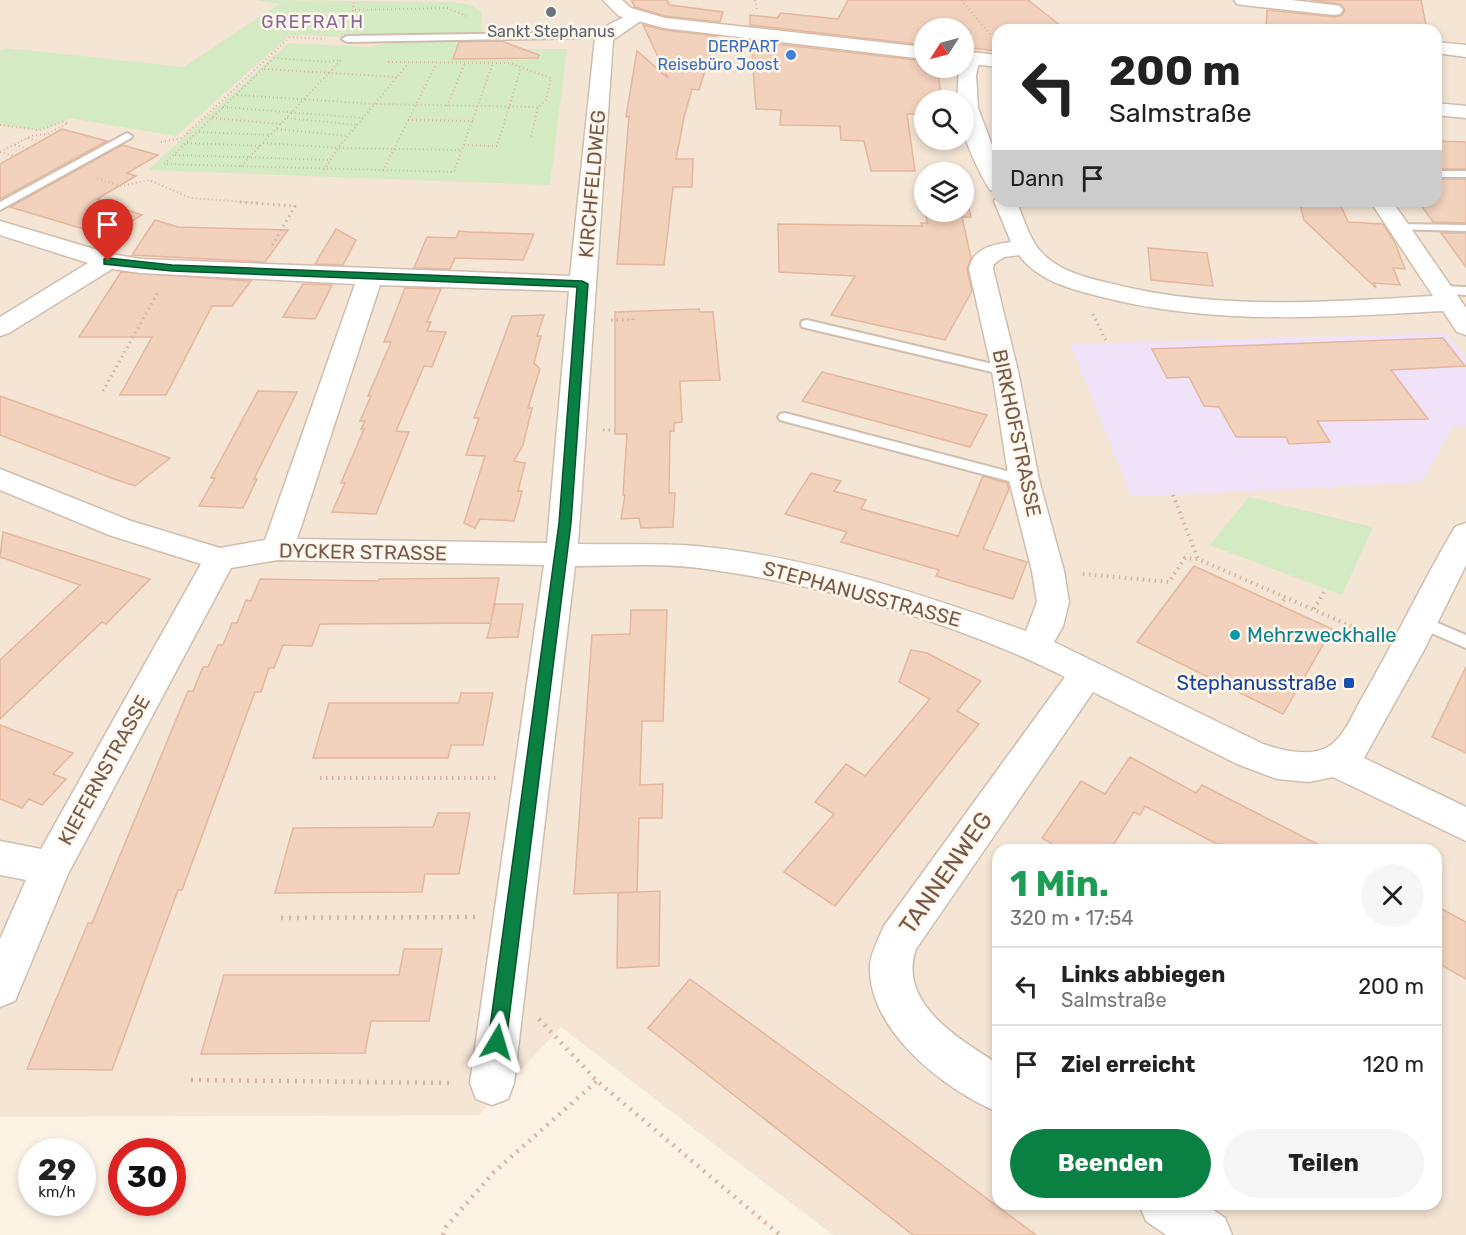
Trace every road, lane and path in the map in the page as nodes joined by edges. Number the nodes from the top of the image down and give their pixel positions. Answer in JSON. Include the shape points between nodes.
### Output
{"nodes":[{"id":1,"x":612,"y":0,"type":"edge"},
{"id":2,"x":961,"y":0,"type":"edge"},
{"id":3,"x":1243,"y":0,"type":"edge"},
{"id":4,"x":1333,"y":5,"type":"edge"},
{"id":5,"x":355,"y":10,"type":"dead end"},
{"id":6,"x":636,"y":16,"type":"junction"},
{"id":7,"x":1337,"y":24,"type":"edge"},
{"id":8,"x":606,"y":35,"type":"junction"},
{"id":9,"x":992,"y":36,"type":"edge"},
{"id":10,"x":471,"y":37,"type":"junction"},
{"id":11,"x":347,"y":39,"type":"joint"},
{"id":12,"x":1442,"y":49,"type":"edge"},
{"id":13,"x":1466,"y":51,"type":"edge"},
{"id":14,"x":914,"y":52,"type":"edge"},
{"id":15,"x":439,"y":56,"type":"dead end"},
{"id":16,"x":974,"y":59,"type":"edge"},
{"id":17,"x":992,"y":60,"type":"edge"},
{"id":18,"x":386,"y":62,"type":"dead end"},
{"id":19,"x":465,"y":63,"type":"junction"},
{"id":20,"x":492,"y":63,"type":"junction"},
{"id":21,"x":408,"y":64,"type":"junction"},
{"id":22,"x":436,"y":64,"type":"junction"},
{"id":23,"x":521,"y":68,"type":"junction"},
{"id":24,"x":263,"y":69,"type":"junction"},
{"id":25,"x":328,"y":73,"type":"junction"},
{"id":26,"x":397,"y":77,"type":"junction"},
{"id":27,"x":965,"y":78,"type":"edge"},
{"id":28,"x":236,"y":94,"type":"junction"},
{"id":29,"x":304,"y":99,"type":"junction"},
{"id":30,"x":374,"y":104,"type":"junction"},
{"id":31,"x":417,"y":106,"type":"junction"},
{"id":32,"x":447,"y":106,"type":"junction"},
{"id":33,"x":223,"y":107,"type":"junction"},
{"id":34,"x":479,"y":107,"type":"junction"},
{"id":35,"x":510,"y":107,"type":"junction"},
{"id":36,"x":538,"y":107,"type":"junction"},
{"id":37,"x":1442,"y":110,"type":"edge"},
{"id":38,"x":292,"y":112,"type":"junction"},
{"id":39,"x":1466,"y":112,"type":"edge"},
{"id":40,"x":211,"y":118,"type":"junction"},
{"id":41,"x":286,"y":118,"type":"junction"},
{"id":42,"x":363,"y":118,"type":"junction"},
{"id":43,"x":408,"y":120,"type":"junction"},
{"id":44,"x":473,"y":121,"type":"junction"},
{"id":45,"x":281,"y":124,"type":"junction"},
{"id":46,"x":0,"y":125,"type":"edge"},
{"id":47,"x":357,"y":125,"type":"junction"},
{"id":48,"x":277,"y":129,"type":"junction"},
{"id":49,"x":198,"y":132,"type":"junction"},
{"id":50,"x":270,"y":135,"type":"junction"},
{"id":51,"x":128,"y":136,"type":"dead end"},
{"id":52,"x":348,"y":136,"type":"junction"},
{"id":53,"x":531,"y":137,"type":"dead end"},
{"id":54,"x":27,"y":138,"type":"junction"},
{"id":55,"x":182,"y":138,"type":"junction"},
{"id":56,"x":191,"y":138,"type":"junction"},
{"id":57,"x":41,"y":142,"type":"dead end"},
{"id":58,"x":161,"y":142,"type":"dead end"},
{"id":59,"x":186,"y":143,"type":"junction"},
{"id":60,"x":263,"y":143,"type":"junction"},
{"id":61,"x":14,"y":145,"type":"junction"},
{"id":62,"x":464,"y":145,"type":"junction"},
{"id":63,"x":260,"y":146,"type":"junction"},
{"id":64,"x":338,"y":148,"type":"junction"},
{"id":65,"x":28,"y":149,"type":"dead end"},
{"id":66,"x":394,"y":149,"type":"junction"},
{"id":67,"x":462,"y":150,"type":"junction"},
{"id":68,"x":0,"y":152,"type":"edge"},
{"id":69,"x":173,"y":155,"type":"junction"},
{"id":70,"x":14,"y":156,"type":"dead end"},
{"id":71,"x":250,"y":157,"type":"junction"},
{"id":72,"x":330,"y":160,"type":"junction"},
{"id":73,"x":241,"y":167,"type":"junction"},
{"id":74,"x":68,"y":170,"type":"junction"},
{"id":75,"x":324,"y":170,"type":"junction"},
{"id":76,"x":383,"y":171,"type":"junction"},
{"id":77,"x":992,"y":172,"type":"edge"},
{"id":78,"x":1442,"y":174,"type":"edge"},
{"id":79,"x":1466,"y":174,"type":"edge"},
{"id":80,"x":0,"y":207,"type":"edge"},
{"id":81,"x":1008,"y":207,"type":"edge"},
{"id":82,"x":1385,"y":207,"type":"edge"},
{"id":83,"x":1397,"y":227,"type":"junction"},
{"id":84,"x":0,"y":228,"type":"edge"},
{"id":85,"x":1466,"y":228,"type":"edge"},
{"id":86,"x":1026,"y":247,"type":"junction"},
{"id":87,"x":108,"y":261,"type":"junction"},
{"id":88,"x":172,"y":268,"type":"junction"},
{"id":89,"x":257,"y":272,"type":"junction"},
{"id":90,"x":370,"y":277,"type":"junction"},
{"id":91,"x":582,"y":284,"type":"junction"},
{"id":92,"x":1452,"y":295,"type":"edge"},
{"id":93,"x":807,"y":324,"type":"dead end"},
{"id":94,"x":1466,"y":327,"type":"edge"},
{"id":95,"x":0,"y":328,"type":"edge"},
{"id":96,"x":1005,"y":371,"type":"junction"},
{"id":97,"x":103,"y":391,"type":"dead end"},
{"id":98,"x":785,"y":417,"type":"dead end"},
{"id":99,"x":0,"y":479,"type":"edge"},
{"id":100,"x":1024,"y":480,"type":"junction"},
{"id":101,"x":1173,"y":495,"type":"dead end"},
{"id":102,"x":1466,"y":534,"type":"edge"},
{"id":103,"x":278,"y":549,"type":"junction"},
{"id":104,"x":561,"y":556,"type":"junction"},
{"id":105,"x":220,"y":559,"type":"junction"},
{"id":106,"x":1198,"y":559,"type":"junction"},
{"id":107,"x":1048,"y":571,"type":"junction"},
{"id":108,"x":1326,"y":589,"type":"dead end"},
{"id":109,"x":1286,"y":596,"type":"junction"},
{"id":110,"x":1280,"y":606,"type":"dead end"},
{"id":111,"x":1314,"y":609,"type":"junction"},
{"id":112,"x":1414,"y":636,"type":"junction"},
{"id":113,"x":1466,"y":642,"type":"edge"},
{"id":114,"x":1034,"y":647,"type":"junction"},
{"id":115,"x":1087,"y":673,"type":"junction"},
{"id":116,"x":1336,"y":761,"type":"junction"},
{"id":117,"x":320,"y":778,"type":"dead end"},
{"id":118,"x":531,"y":778,"type":"junction"},
{"id":119,"x":1466,"y":825,"type":"edge"},
{"id":120,"x":0,"y":858,"type":"edge"},
{"id":121,"x":51,"y":868,"type":"junction"},
{"id":122,"x":513,"y":917,"type":"junction"},
{"id":123,"x":281,"y":918,"type":"dead end"},
{"id":124,"x":504,"y":982,"type":"junction"},
{"id":125,"x":0,"y":987,"type":"edge"},
{"id":126,"x":191,"y":1080,"type":"dead end"},
{"id":127,"x":597,"y":1081,"type":"junction"},
{"id":128,"x":492,"y":1083,"type":"joint"},
{"id":129,"x":992,"y":1086,"type":"edge"},
{"id":130,"x":1172,"y":1210,"type":"edge"},
{"id":131,"x":443,"y":1235,"type":"edge"},
{"id":132,"x":780,"y":1235,"type":"edge"},
{"id":133,"x":1208,"y":1235,"type":"edge"}],
"edges":[{"from":1,"to":6,"type":"street","via":[[617,7]]},
{"from":2,"to":9,"type":"path"},
{"from":3,"to":4,"type":"street"},
{"from":4,"to":7,"type":"street"},
{"from":5,"to":10,"type":"path","via":[[456,10],[467,17]]},
{"from":6,"to":8,"type":"street"},
{"from":6,"to":14,"type":"street","via":[[730,32]]},
{"from":8,"to":10,"type":"lane"},
{"from":8,"to":91,"type":"street","name":"KIRCHFELDWEG"},
{"from":10,"to":11,"type":"lane"},
{"from":11,"to":55,"type":"path","via":[[290,38]]},
{"from":12,"to":13,"type":"street"},
{"from":15,"to":22,"type":"path"},
{"from":16,"to":17,"type":"street"},
{"from":18,"to":21,"type":"path"},
{"from":19,"to":20,"type":"path"},
{"from":19,"to":22,"type":"path"},
{"from":19,"to":32,"type":"path"},
{"from":20,"to":23,"type":"path"},
{"from":20,"to":34,"type":"path"},
{"from":21,"to":22,"type":"path"},
{"from":21,"to":26,"type":"path"},
{"from":22,"to":31,"type":"path"},
{"from":23,"to":35,"type":"path"},
{"from":23,"to":36,"type":"path","via":[[551,78],[546,100]]},
{"from":24,"to":25,"type":"path"},
{"from":24,"to":25,"type":"path","via":[[273,58],[327,62],[342,59]]},
{"from":24,"to":28,"type":"path"},
{"from":25,"to":26,"type":"path"},
{"from":25,"to":29,"type":"path"},
{"from":26,"to":30,"type":"path"},
{"from":27,"to":77,"type":"street","via":[[964,93],[971,127]]},
{"from":28,"to":29,"type":"path"},
{"from":28,"to":33,"type":"path"},
{"from":29,"to":30,"type":"path"},
{"from":29,"to":38,"type":"path"},
{"from":30,"to":31,"type":"path"},
{"from":30,"to":42,"type":"path"},
{"from":31,"to":32,"type":"path"},
{"from":31,"to":43,"type":"path"},
{"from":32,"to":34,"type":"path"},
{"from":33,"to":38,"type":"path"},
{"from":33,"to":40,"type":"path"},
{"from":34,"to":35,"type":"path"},
{"from":34,"to":44,"type":"path"},
{"from":35,"to":36,"type":"path"},
{"from":35,"to":62,"type":"path","via":[[497,146]]},
{"from":36,"to":53,"type":"path"},
{"from":37,"to":39,"type":"street"},
{"from":38,"to":41,"type":"path"},
{"from":38,"to":42,"type":"path"},
{"from":40,"to":45,"type":"path"},
{"from":40,"to":49,"type":"path"},
{"from":41,"to":45,"type":"path"},
{"from":41,"to":47,"type":"path"},
{"from":42,"to":47,"type":"path"},
{"from":43,"to":44,"type":"path"},
{"from":43,"to":66,"type":"path"},
{"from":44,"to":62,"type":"path"},
{"from":45,"to":48,"type":"path"},
{"from":46,"to":54,"type":"path","via":[[39,130],[68,123],[47,134]]},
{"from":47,"to":52,"type":"path"},
{"from":48,"to":50,"type":"path"},
{"from":48,"to":52,"type":"path"},
{"from":49,"to":50,"type":"path"},
{"from":49,"to":56,"type":"path"},
{"from":50,"to":60,"type":"path"},
{"from":51,"to":74,"type":"lane"},
{"from":52,"to":64,"type":"path"},
{"from":54,"to":57,"type":"path"},
{"from":54,"to":61,"type":"path"},
{"from":55,"to":56,"type":"path"},
{"from":55,"to":58,"type":"path"},
{"from":56,"to":59,"type":"path"},
{"from":59,"to":63,"type":"path"},
{"from":59,"to":69,"type":"path"},
{"from":60,"to":63,"type":"path"},
{"from":60,"to":64,"type":"path"},
{"from":61,"to":65,"type":"path"},
{"from":61,"to":68,"type":"path"},
{"from":62,"to":67,"type":"path"},
{"from":63,"to":71,"type":"path"},
{"from":64,"to":66,"type":"path"},
{"from":64,"to":72,"type":"path"},
{"from":66,"to":67,"type":"path"},
{"from":66,"to":76,"type":"path"},
{"from":67,"to":76,"type":"path","via":[[454,172]]},
{"from":68,"to":70,"type":"path"},
{"from":69,"to":71,"type":"path"},
{"from":69,"to":73,"type":"path","via":[[164,164]]},
{"from":71,"to":72,"type":"path"},
{"from":71,"to":73,"type":"path"},
{"from":72,"to":75,"type":"path"},
{"from":73,"to":75,"type":"path"},
{"from":74,"to":80,"type":"lane"},
{"from":74,"to":89,"type":"path","via":[[122,186],[149,180],[191,198],[295,206]]},
{"from":75,"to":76,"type":"path"},
{"from":78,"to":79,"type":"lane"},
{"from":81,"to":86,"type":"street"},
{"from":82,"to":83,"type":"street"},
{"from":83,"to":85,"type":"lane"},
{"from":83,"to":92,"type":"street"},
{"from":84,"to":87,"type":"street"},
{"from":86,"to":92,"type":"street","via":[[1040,265],[1069,278],[1170,305],[1268,311]]},
{"from":86,"to":96,"type":"street","name":"BIRKHOFSTRASSE","via":[[997,251],[982,261]]},
{"from":87,"to":88,"type":"street"},
{"from":87,"to":95,"type":"street"},
{"from":88,"to":89,"type":"street"},
{"from":88,"to":97,"type":"path"},
{"from":89,"to":90,"type":"street"},
{"from":90,"to":91,"type":"street"},
{"from":90,"to":103,"type":"street"},
{"from":91,"to":104,"type":"street","name":"KIRCHFELDWEG"},
{"from":92,"to":94,"type":"street"},
{"from":93,"to":96,"type":"lane"},
{"from":96,"to":100,"type":"street","name":"BIRKHOFSTRASSE"},
{"from":98,"to":100,"type":"lane"},
{"from":99,"to":105,"type":"street","name":"DYCKER STRASSE","via":[[120,528]]},
{"from":100,"to":107,"type":"street","name":"BIRKHOFSTRASSE"},
{"from":101,"to":106,"type":"path"},
{"from":102,"to":112,"type":"street"},
{"from":103,"to":104,"type":"street","name":"DYCKER STRASSE"},
{"from":103,"to":105,"type":"street","name":"DYCKER STRASSE"},
{"from":104,"to":114,"type":"street","name":"STEPHANUSSTRASSE","via":[[696,557],[787,571],[953,618]]},
{"from":104,"to":118,"type":"street","name":"KIRCHFELDWEG"},
{"from":105,"to":121,"type":"street","name":"KIEFERNSTRASSE"},
{"from":106,"to":107,"type":"path","via":[[1185,558],[1169,582]]},
{"from":106,"to":109,"type":"path"},
{"from":107,"to":114,"type":"street","name":"BIRKHOFSTRASSE","via":[[1053,602]]},
{"from":108,"to":111,"type":"path"},
{"from":109,"to":110,"type":"path"},
{"from":109,"to":111,"type":"path"},
{"from":111,"to":112,"type":"path"},
{"from":112,"to":113,"type":"lane"},
{"from":112,"to":116,"type":"street","via":[[1352,747]]},
{"from":114,"to":115,"type":"street","name":"STEPHANUSSTRASSE"},
{"from":115,"to":116,"type":"street","name":"STEPHANUSSTRASSE","via":[[1277,764],[1309,767]]},
{"from":115,"to":129,"type":"street","name":"TANNENWEG","via":[[899,939],[890,965],[896,1000],[918,1030]]},
{"from":116,"to":119,"type":"street"},
{"from":117,"to":118,"type":"path"},
{"from":118,"to":122,"type":"street","name":"KIRCHFELDWEG"},
{"from":120,"to":121,"type":"street"},
{"from":121,"to":125,"type":"street","name":"KIEFERNSTRASSE"},
{"from":122,"to":123,"type":"path"},
{"from":122,"to":124,"type":"street","name":"KIRCHFELDWEG"},
{"from":124,"to":127,"type":"path"},
{"from":124,"to":128,"type":"street","name":"KIRCHFELDWEG"},
{"from":126,"to":128,"type":"path"},
{"from":127,"to":131,"type":"path","via":[[494,1172]]},
{"from":127,"to":132,"type":"path"},
{"from":130,"to":133,"type":"street"}]}
